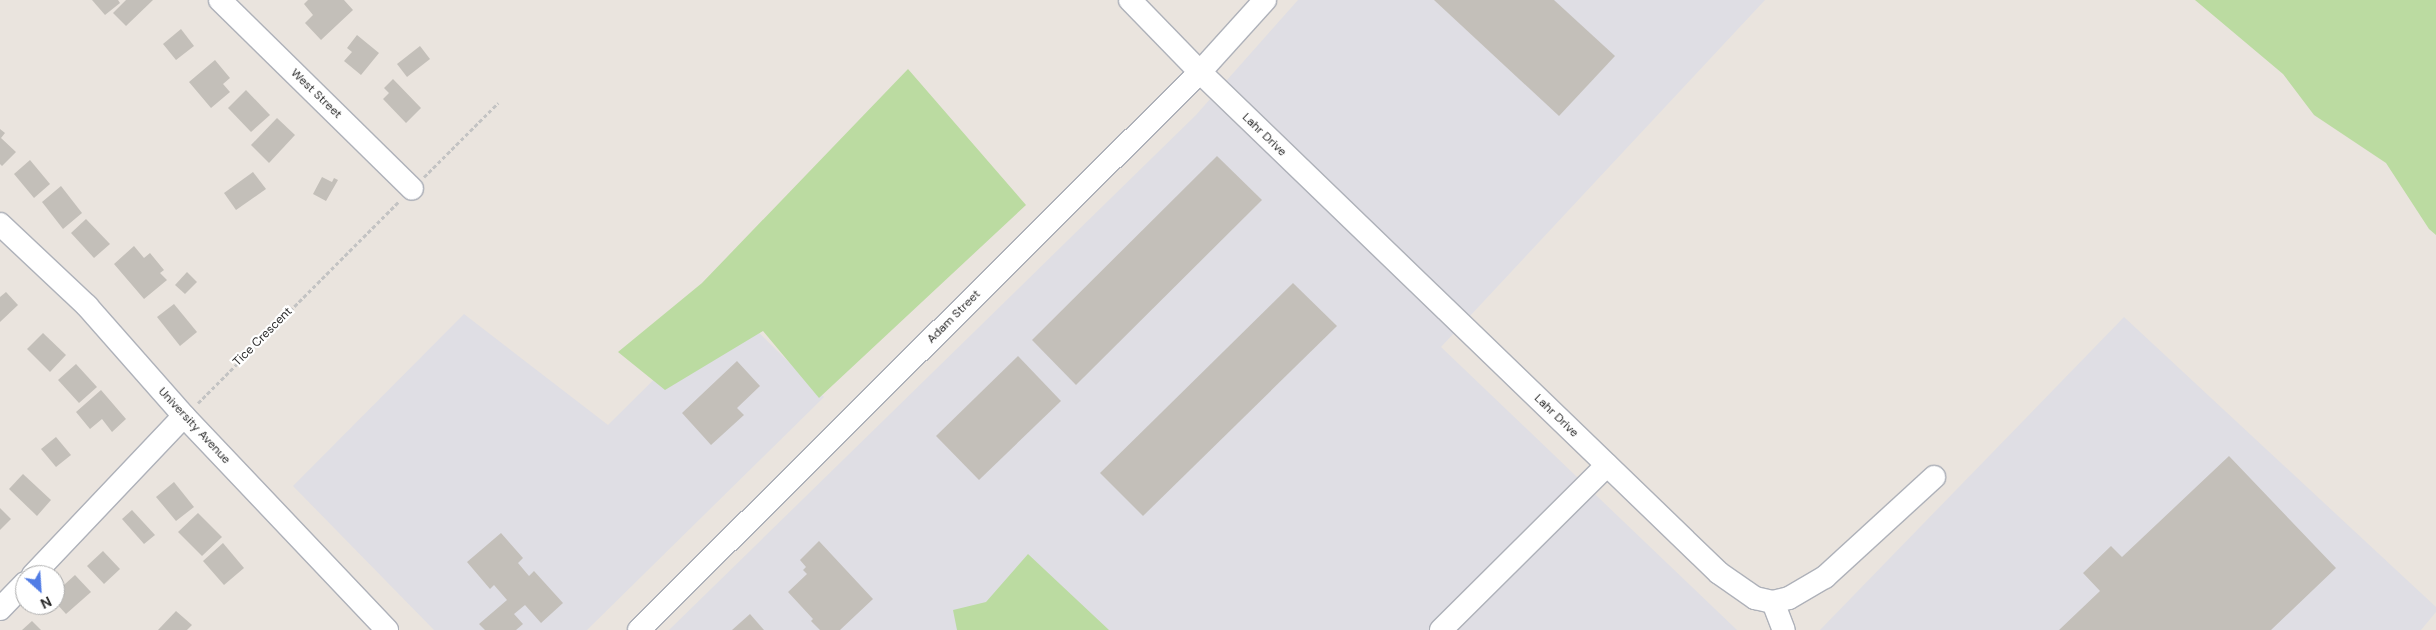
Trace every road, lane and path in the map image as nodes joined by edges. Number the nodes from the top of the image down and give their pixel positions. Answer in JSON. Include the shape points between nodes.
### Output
{"nodes":[{"id":1,"x":220,"y":0,"type":"edge"},
{"id":2,"x":1130,"y":0,"type":"edge"},
{"id":3,"x":1265,"y":0,"type":"edge"},
{"id":4,"x":1200,"y":72,"type":"junction"},
{"id":5,"x":498,"y":104,"type":"dead end"},
{"id":6,"x":412,"y":188,"type":"junction"},
{"id":7,"x":0,"y":224,"type":"edge"},
{"id":8,"x":184,"y":416,"type":"junction"},
{"id":9,"x":1607,"y":465,"type":"junction"},
{"id":10,"x":1934,"y":477,"type":"dead end"},
{"id":11,"x":42,"y":565,"type":"edge"},
{"id":12,"x":15,"y":593,"type":"edge"},
{"id":13,"x":1773,"y":602,"type":"junction"},
{"id":14,"x":0,"y":609,"type":"edge"},
{"id":15,"x":387,"y":630,"type":"edge"},
{"id":16,"x":639,"y":630,"type":"edge"},
{"id":17,"x":1442,"y":630,"type":"edge"},
{"id":18,"x":1784,"y":630,"type":"edge"}],
"edges":[{"from":1,"to":6,"type":"street","name":"West Street"},
{"from":2,"to":4,"type":"street","name":"Lahr Drive"},
{"from":3,"to":4,"type":"street","name":"Adam Street"},
{"from":4,"to":9,"type":"street","name":"Lahr Drive"},
{"from":4,"to":16,"type":"street","name":"Adam Street"},
{"from":5,"to":6,"type":"path","name":"Tice Crescent"},
{"from":6,"to":8,"type":"path","name":"Tice Crescent"},
{"from":7,"to":8,"type":"street","name":"University Avenue","via":[[87,306]]},
{"from":8,"to":11,"type":"street"},
{"from":8,"to":15,"type":"street","name":"University Avenue"},
{"from":9,"to":13,"type":"street","name":"Lahr Drive","via":[[1719,573],[1755,598]]},
{"from":9,"to":17,"type":"street"},
{"from":10,"to":13,"type":"street","via":[[1825,577],[1789,598]]},
{"from":12,"to":14,"type":"street"},
{"from":13,"to":18,"type":"street"}]}
